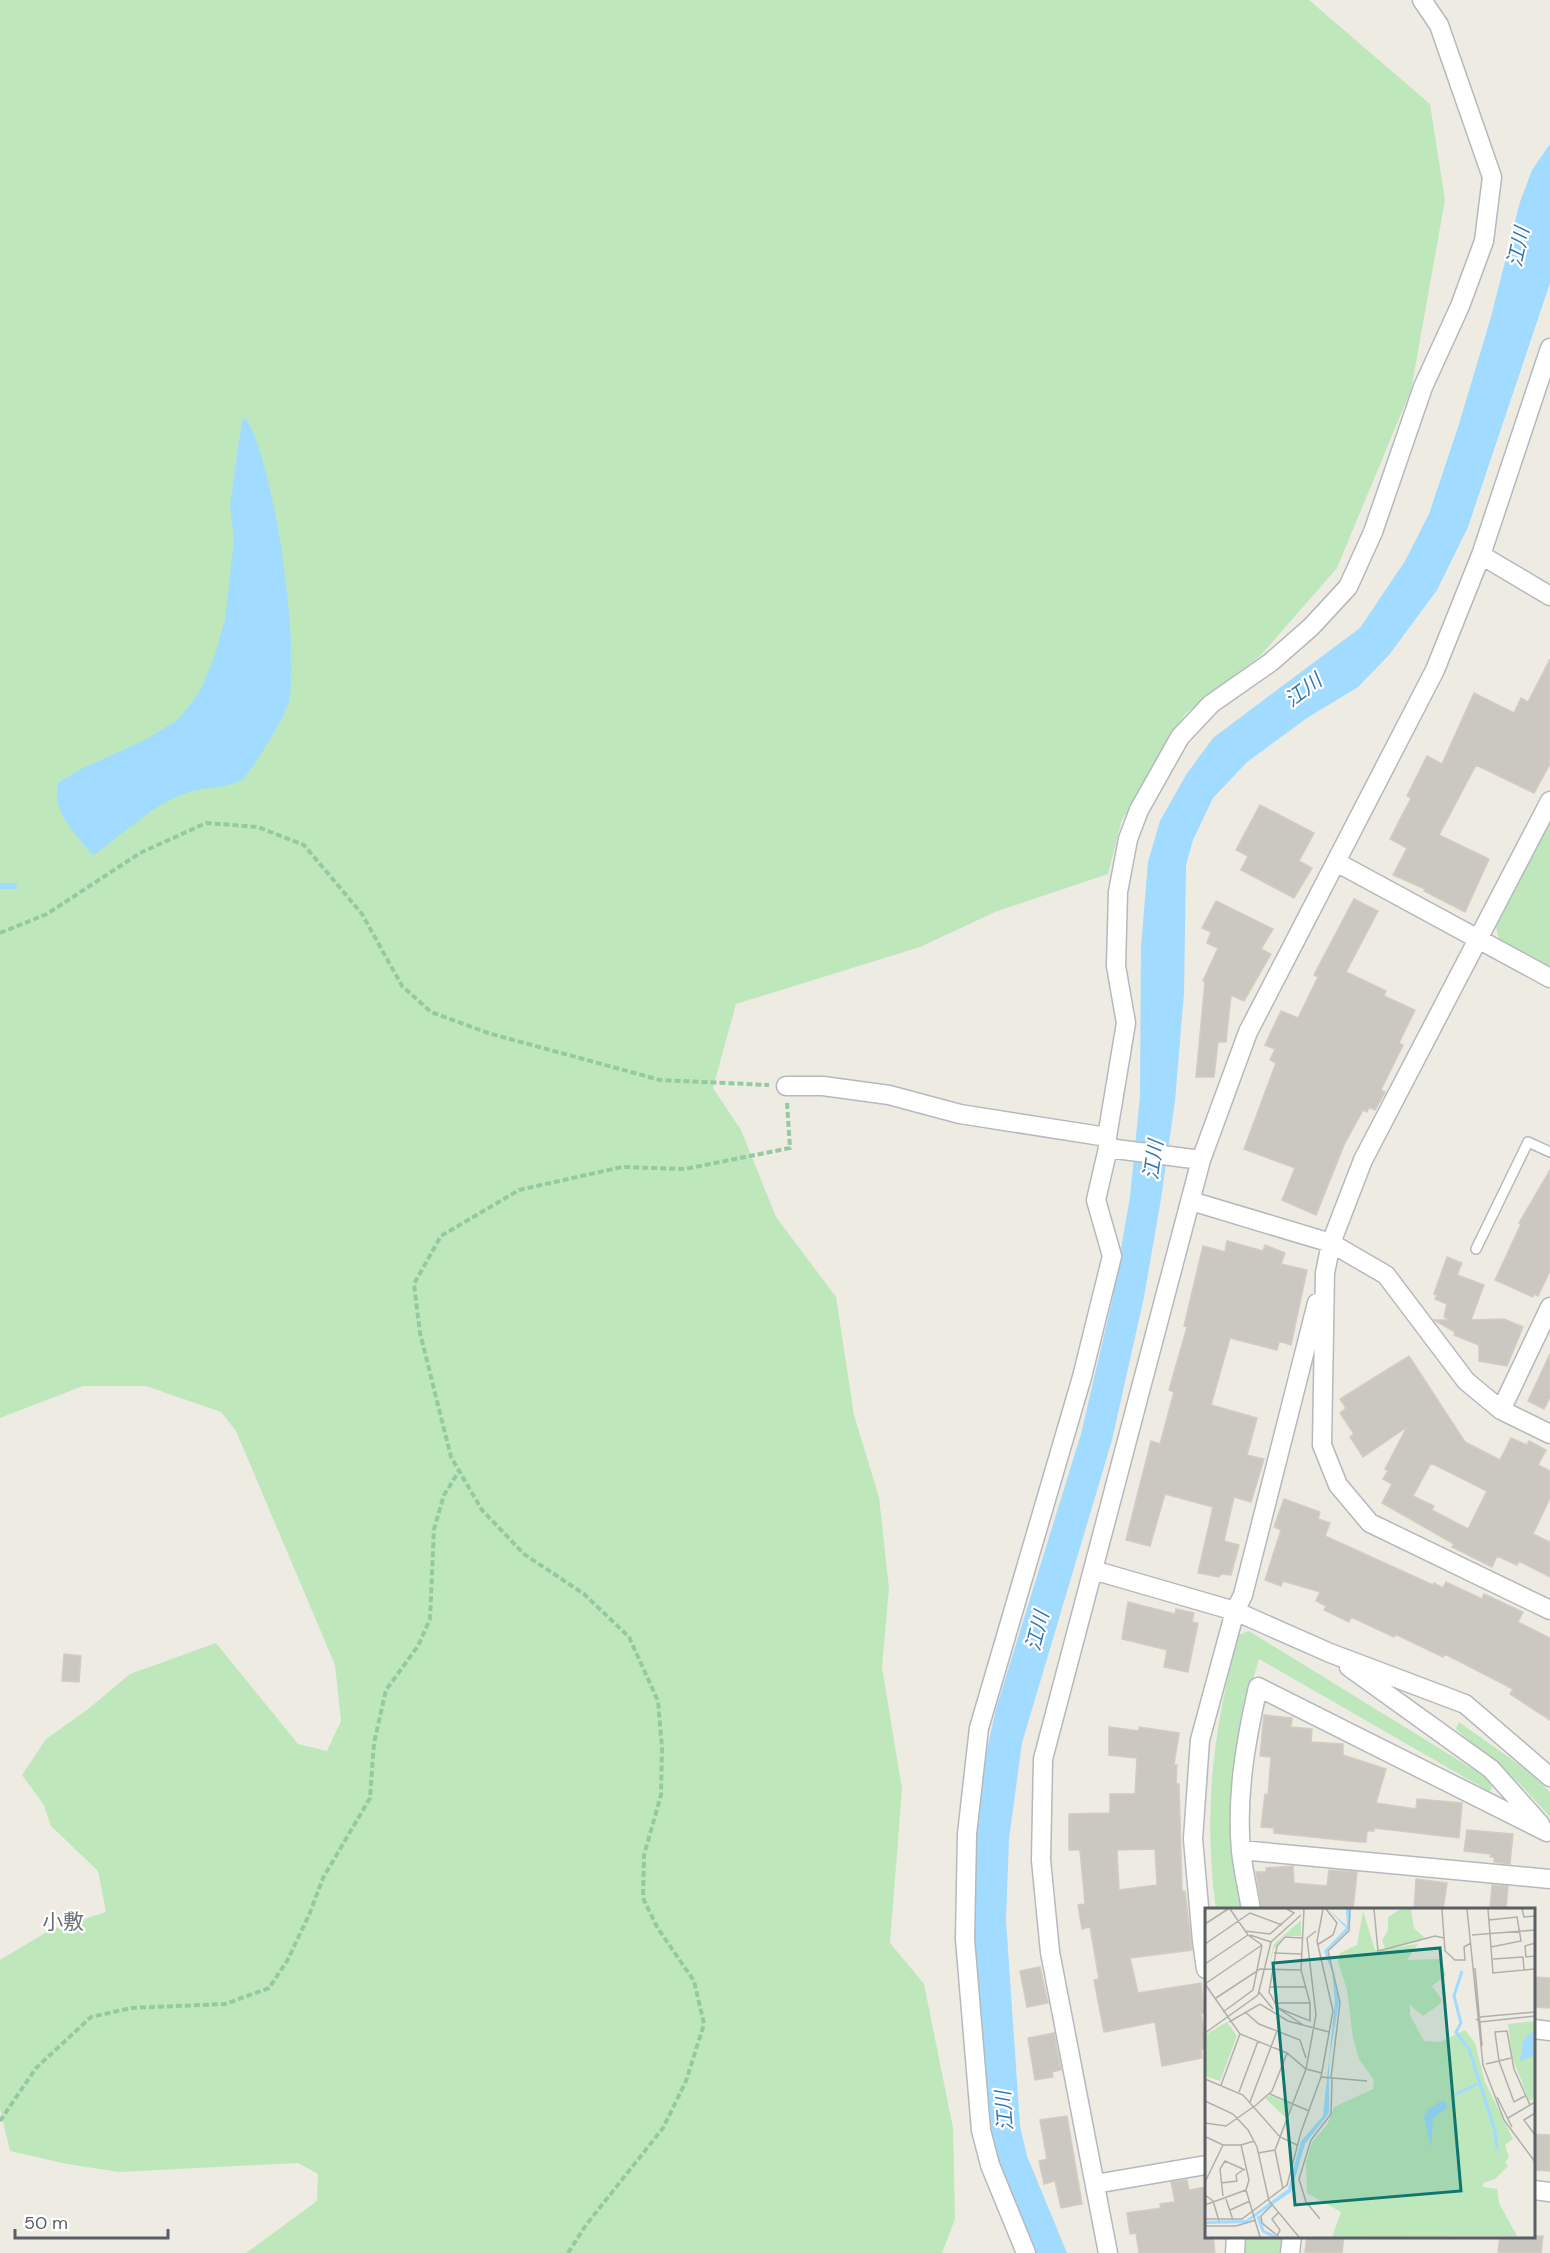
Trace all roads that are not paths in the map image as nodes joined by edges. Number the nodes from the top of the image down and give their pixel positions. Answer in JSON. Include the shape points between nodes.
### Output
{"nodes":[{"id":1,"x":1422,"y":0,"type":"edge"},
{"id":2,"x":1550,"y":348,"type":"edge"},
{"id":3,"x":1481,"y":555,"type":"junction"},
{"id":4,"x":1550,"y":597,"type":"edge"},
{"id":5,"x":1550,"y":801,"type":"edge"},
{"id":6,"x":1338,"y":863,"type":"junction"},
{"id":7,"x":1478,"y":939,"type":"junction"},
{"id":8,"x":1550,"y":978,"type":"edge"},
{"id":9,"x":786,"y":1086,"type":"road end"},
{"id":10,"x":1107,"y":1143,"type":"junction"},
{"id":11,"x":1550,"y":1152,"type":"edge"},
{"id":12,"x":1201,"y":1160,"type":"junction"},
{"id":13,"x":1191,"y":1201,"type":"junction"},
{"id":14,"x":1331,"y":1243,"type":"junction"},
{"id":15,"x":1476,"y":1249,"type":"dead end"},
{"id":16,"x":1325,"y":1273,"type":"junction"},
{"id":17,"x":1550,"y":1306,"type":"edge"},
{"id":18,"x":1501,"y":1410,"type":"junction"},
{"id":19,"x":1550,"y":1434,"type":"edge"},
{"id":20,"x":1093,"y":1569,"type":"junction"},
{"id":21,"x":1550,"y":1610,"type":"edge"},
{"id":22,"x":1235,"y":1611,"type":"junction"},
{"id":23,"x":1330,"y":1653,"type":"junction"},
{"id":24,"x":1550,"y":1777,"type":"edge"},
{"id":25,"x":1549,"y":1834,"type":"edge"},
{"id":26,"x":1241,"y":1850,"type":"junction"},
{"id":27,"x":1550,"y":1879,"type":"edge"},
{"id":28,"x":1251,"y":1908,"type":"edge"},
{"id":29,"x":1205,"y":1962,"type":"edge"},
{"id":30,"x":1535,"y":2030,"type":"edge"},
{"id":31,"x":1550,"y":2031,"type":"edge"},
{"id":32,"x":1205,"y":2165,"type":"edge"},
{"id":33,"x":1095,"y":2184,"type":"junction"},
{"id":34,"x":1535,"y":2190,"type":"edge"},
{"id":35,"x":1550,"y":2192,"type":"edge"},
{"id":36,"x":1236,"y":2238,"type":"edge"},
{"id":37,"x":1292,"y":2238,"type":"edge"},
{"id":38,"x":1026,"y":2253,"type":"edge"},
{"id":39,"x":1108,"y":2253,"type":"edge"},
{"id":40,"x":1235,"y":2253,"type":"edge"},
{"id":41,"x":1290,"y":2253,"type":"edge"}],
"edges":[{"from":1,"to":10,"type":"street","via":[[1439,25],[1492,177],[1484,241],[1423,387],[1373,532],[1347,587],[1311,627],[1271,662],[1211,704],[1180,736],[1139,810],[1128,839],[1118,892],[1116,966],[1126,1023]]},
{"from":2,"to":3,"type":"street"},
{"from":3,"to":4,"type":"street"},
{"from":3,"to":6,"type":"street","via":[[1436,670]]},
{"from":5,"to":7,"type":"street"},
{"from":6,"to":7,"type":"street"},
{"from":6,"to":12,"type":"street","via":[[1248,1032]]},
{"from":7,"to":8,"type":"street"},
{"from":7,"to":14,"type":"street","via":[[1363,1161]]},
{"from":9,"to":10,"type":"street","via":[[823,1086],[889,1095],[960,1114]]},
{"from":10,"to":12,"type":"street"},
{"from":10,"to":38,"type":"street","via":[[1096,1200],[1112,1256],[1083,1377],[979,1728],[967,1834],[965,1939],[981,2130],[990,2165]]},
{"from":11,"to":15,"type":"lane","via":[[1528,1142]]},
{"from":12,"to":13,"type":"street"},
{"from":13,"to":14,"type":"street"},
{"from":13,"to":20,"type":"street"},
{"from":14,"to":16,"type":"street"},
{"from":14,"to":18,"type":"street","via":[[1386,1275],[1466,1381]]},
{"from":16,"to":21,"type":"street","via":[[1322,1445],[1338,1485],[1370,1523]]},
{"from":16,"to":22,"type":"street","via":[[1243,1595]]},
{"from":17,"to":18,"type":"street"},
{"from":18,"to":19,"type":"street"},
{"from":20,"to":22,"type":"street"},
{"from":20,"to":33,"type":"street","via":[[1043,1759],[1041,1860],[1050,1952]]},
{"from":22,"to":23,"type":"street"},
{"from":22,"to":29,"type":"street","via":[[1200,1740],[1193,1839]]},
{"from":23,"to":24,"type":"street","via":[[1465,1704]]},
{"from":23,"to":25,"type":"street","via":[[1491,1769]]},
{"from":25,"to":26,"type":"street","via":[[1258,1687],[1240,1792]]},
{"from":26,"to":27,"type":"street"},
{"from":26,"to":28,"type":"street"},
{"from":30,"to":31,"type":"street"},
{"from":32,"to":33,"type":"street"},
{"from":33,"to":39,"type":"street"},
{"from":34,"to":35,"type":"street"},
{"from":36,"to":40,"type":"street"},
{"from":37,"to":41,"type":"street"}]}
